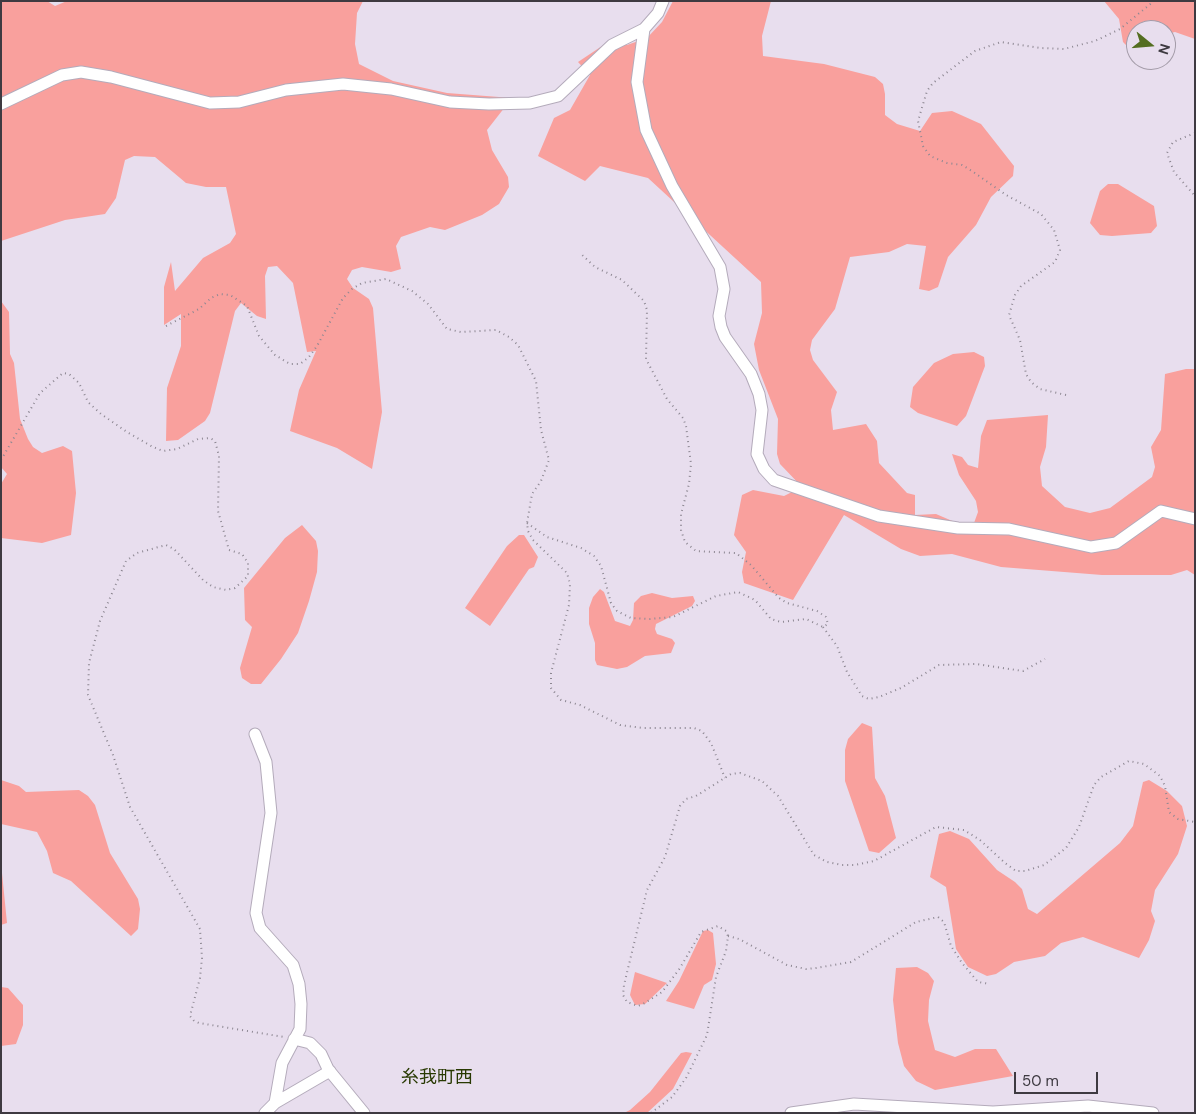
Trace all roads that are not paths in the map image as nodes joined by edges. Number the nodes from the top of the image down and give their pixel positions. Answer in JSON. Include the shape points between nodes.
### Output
{"nodes":[{"id":1,"x":663,"y":1,"type":"edge"},
{"id":2,"x":644,"y":29,"type":"junction"},
{"id":3,"x":1,"y":104,"type":"edge"},
{"id":4,"x":1195,"y":519,"type":"edge"},
{"id":5,"x":254,"y":734,"type":"dead end"},
{"id":6,"x":294,"y":1039,"type":"junction"},
{"id":7,"x":330,"y":1071,"type":"junction"},
{"id":8,"x":275,"y":1103,"type":"junction"},
{"id":9,"x":823,"y":1110,"type":"edge"},
{"id":10,"x":1041,"y":1111,"type":"edge"},
{"id":11,"x":265,"y":1113,"type":"edge"},
{"id":12,"x":364,"y":1113,"type":"edge"},
{"id":13,"x":791,"y":1113,"type":"edge"},
{"id":14,"x":1154,"y":1113,"type":"edge"}],
"edges":[{"from":1,"to":2,"type":"street","via":[[658,13]]},
{"from":2,"to":3,"type":"street","via":[[612,45],[558,96],[530,103],[450,102],[391,89],[343,84],[286,90],[239,102],[210,103],[81,72],[62,75]]},
{"from":2,"to":4,"type":"street","via":[[637,82],[646,130],[672,186],[720,267],[724,289],[719,316],[721,328],[760,394],[762,410],[757,454],[774,480],[879,516],[958,528],[1009,529],[1091,547],[1116,543],[1162,512]]},
{"from":5,"to":6,"type":"street","via":[[266,762],[271,813],[256,913],[260,928],[293,965],[299,984],[300,1029]]},
{"from":6,"to":7,"type":"street","via":[[310,1044],[321,1054]]},
{"from":6,"to":8,"type":"street","via":[[282,1063]]},
{"from":7,"to":8,"type":"street"},
{"from":7,"to":12,"type":"street"},
{"from":8,"to":11,"type":"street"},
{"from":9,"to":10,"type":"street","via":[[854,1104],[993,1112]]},
{"from":9,"to":13,"type":"street"},
{"from":10,"to":14,"type":"street","via":[[1088,1106]]}]}
